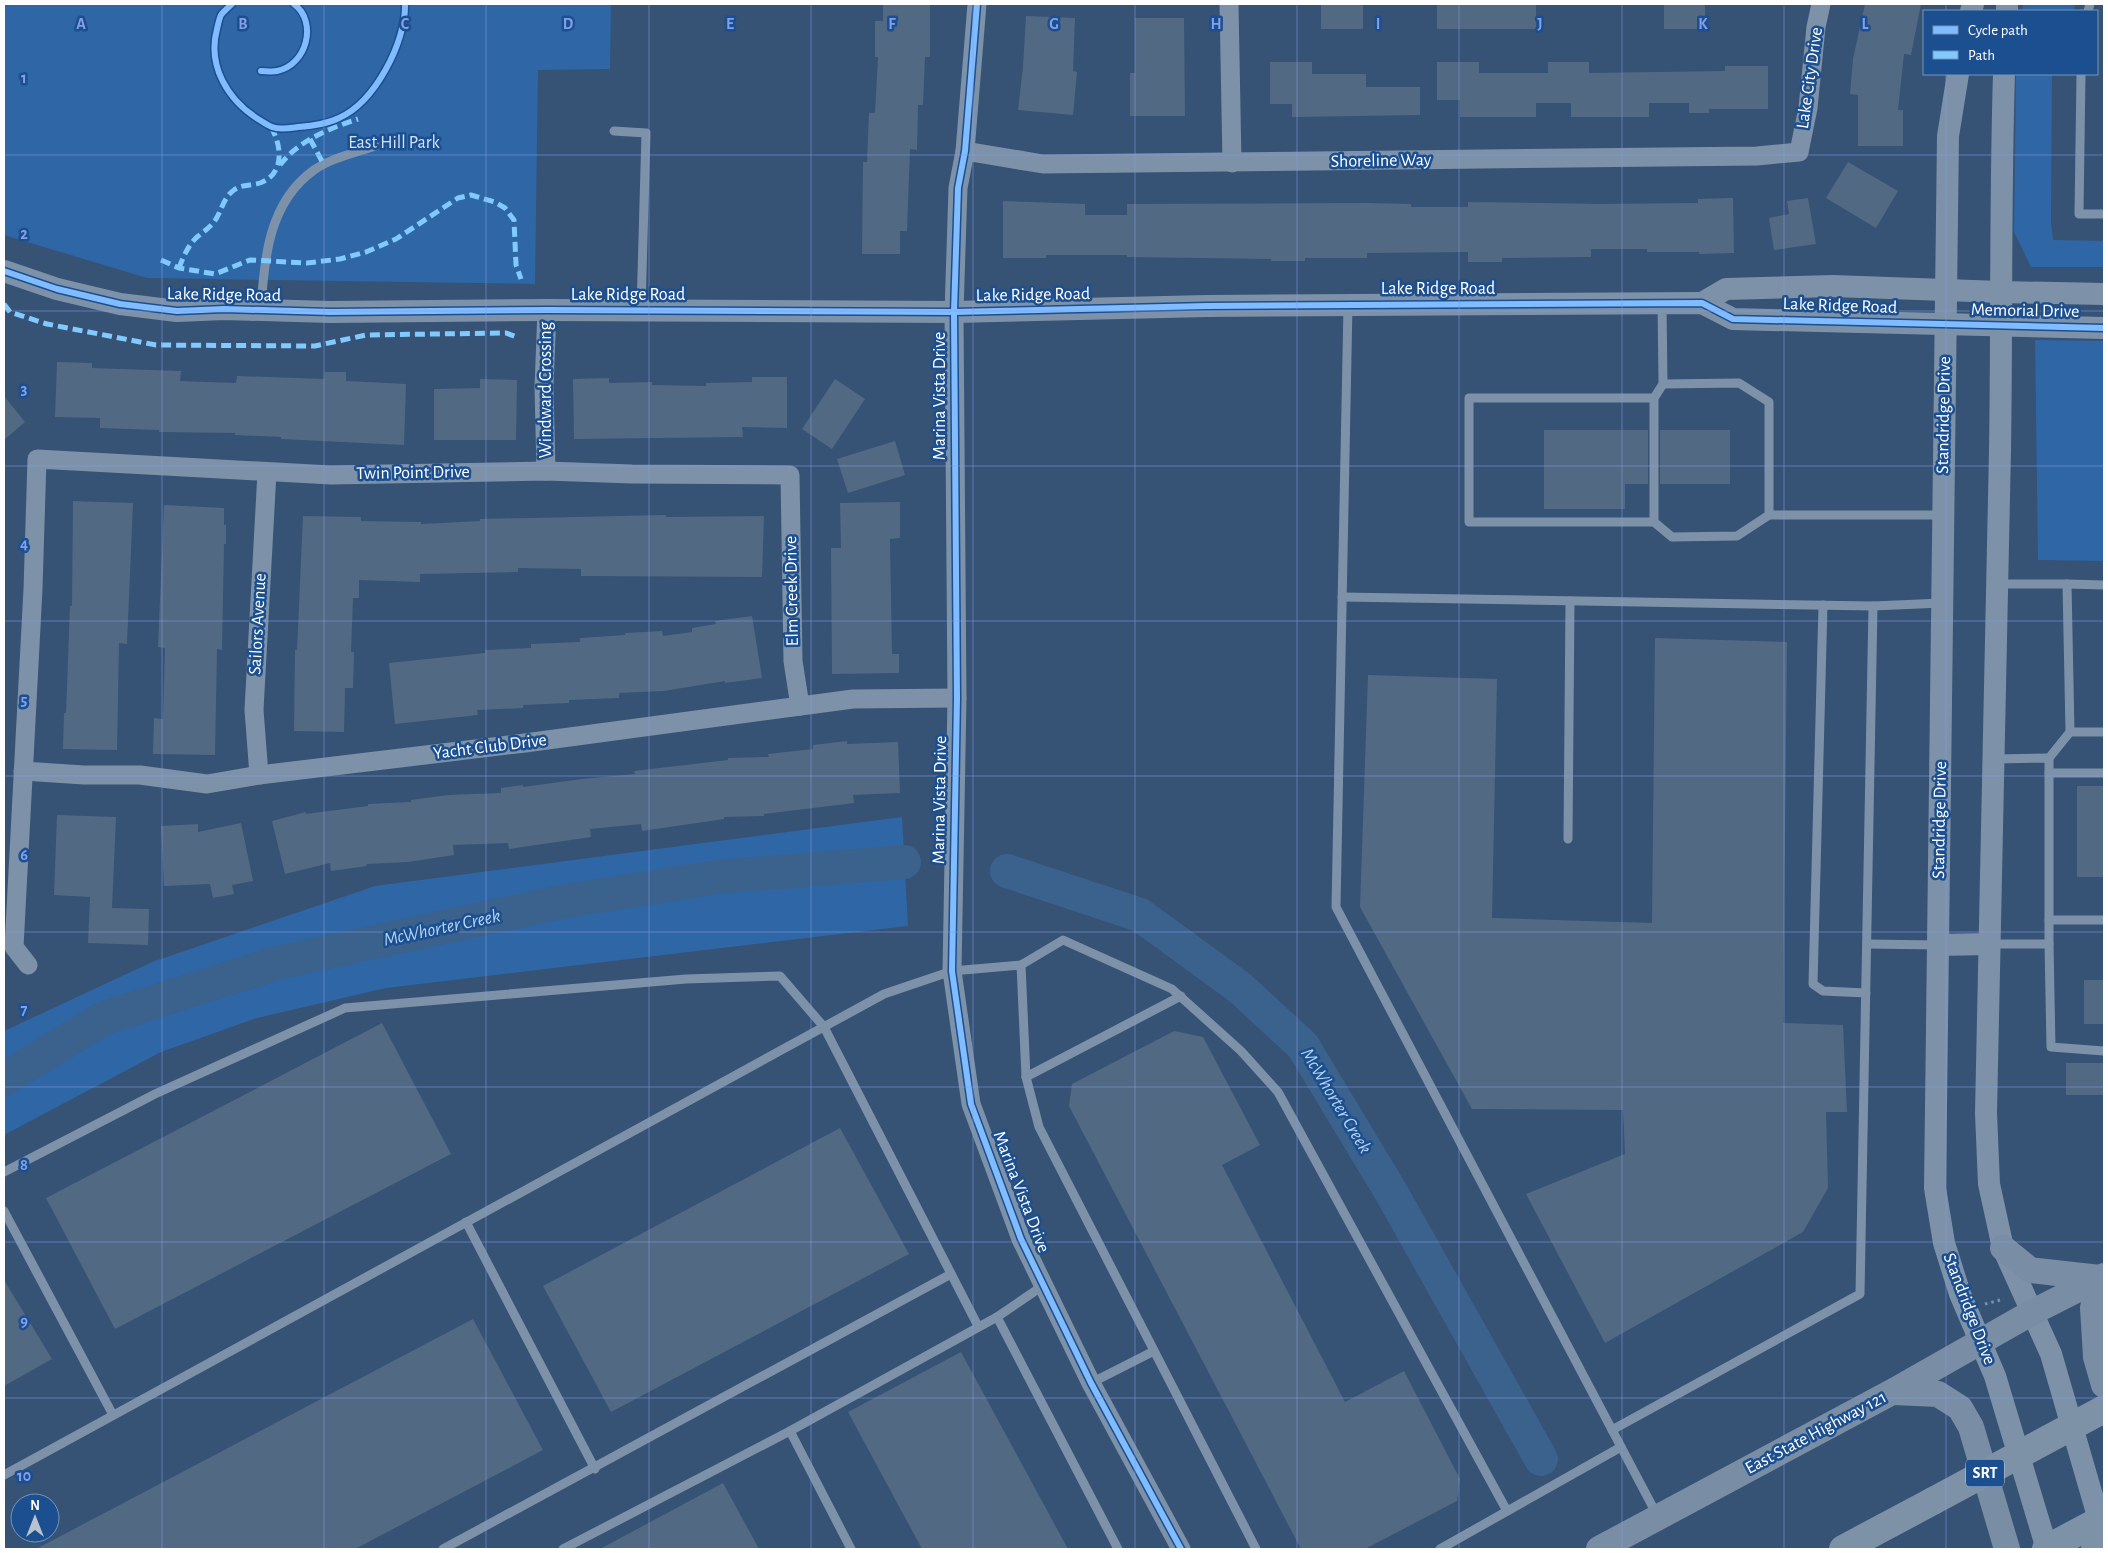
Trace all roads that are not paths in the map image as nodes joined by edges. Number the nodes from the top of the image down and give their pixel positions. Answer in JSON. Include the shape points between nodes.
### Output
{"nodes":[{"id":1,"x":977,"y":4,"type":"edge"},
{"id":2,"x":1229,"y":4,"type":"edge"},
{"id":3,"x":1821,"y":4,"type":"edge"},
{"id":4,"x":1958,"y":75,"type":"edge"},
{"id":5,"x":2004,"y":75,"type":"edge"},
{"id":6,"x":2080,"y":75,"type":"edge"},
{"id":7,"x":614,"y":131,"type":"dead end"},
{"id":8,"x":375,"y":146,"type":"dead end"},
{"id":9,"x":965,"y":151,"type":"junction"},
{"id":10,"x":1798,"y":152,"type":"joint"},
{"id":11,"x":1232,"y":163,"type":"junction"},
{"id":12,"x":2104,"y":214,"type":"edge"},
{"id":13,"x":4,"y":271,"type":"edge"},
{"id":14,"x":1945,"y":290,"type":"junction"},
{"id":15,"x":2001,"y":292,"type":"junction"},
{"id":16,"x":2104,"y":294,"type":"edge"},
{"id":17,"x":1662,"y":303,"type":"junction"},
{"id":18,"x":1702,"y":303,"type":"junction"},
{"id":19,"x":1348,"y":305,"type":"junction"},
{"id":20,"x":261,"y":310,"type":"junction"},
{"id":21,"x":547,"y":310,"type":"junction"},
{"id":22,"x":641,"y":311,"type":"junction"},
{"id":23,"x":954,"y":312,"type":"junction"},
{"id":24,"x":1944,"y":324,"type":"junction"},
{"id":25,"x":2001,"y":326,"type":"junction"},
{"id":26,"x":2104,"y":328,"type":"edge"},
{"id":27,"x":1663,"y":384,"type":"junction"},
{"id":28,"x":1654,"y":398,"type":"junction"},
{"id":29,"x":546,"y":471,"type":"junction"},
{"id":30,"x":267,"y":472,"type":"junction"},
{"id":31,"x":790,"y":475,"type":"joint"},
{"id":32,"x":1769,"y":515,"type":"junction"},
{"id":33,"x":1943,"y":515,"type":"junction"},
{"id":34,"x":1654,"y":522,"type":"junction"},
{"id":35,"x":1998,"y":584,"type":"junction"},
{"id":36,"x":2067,"y":584,"type":"junction"},
{"id":37,"x":2104,"y":585,"type":"edge"},
{"id":38,"x":1342,"y":597,"type":"junction"},
{"id":39,"x":1570,"y":601,"type":"junction"},
{"id":40,"x":1942,"y":603,"type":"junction"},
{"id":41,"x":1823,"y":605,"type":"junction"},
{"id":42,"x":1873,"y":606,"type":"junction"},
{"id":43,"x":957,"y":698,"type":"junction"},
{"id":44,"x":800,"y":706,"type":"junction"},
{"id":45,"x":2070,"y":732,"type":"junction"},
{"id":46,"x":2104,"y":732,"type":"edge"},
{"id":47,"x":2049,"y":758,"type":"junction"},
{"id":48,"x":1994,"y":759,"type":"junction"},
{"id":49,"x":23,"y":771,"type":"junction"},
{"id":50,"x":2049,"y":773,"type":"junction"},
{"id":51,"x":2104,"y":773,"type":"edge"},
{"id":52,"x":258,"y":775,"type":"junction"},
{"id":53,"x":1568,"y":839,"type":"dead end"},
{"id":54,"x":2049,"y":920,"type":"junction"},
{"id":55,"x":2104,"y":920,"type":"edge"},
{"id":56,"x":1867,"y":944,"type":"junction"},
{"id":57,"x":1990,"y":944,"type":"junction"},
{"id":58,"x":2049,"y":944,"type":"junction"},
{"id":59,"x":1938,"y":945,"type":"junction"},
{"id":60,"x":28,"y":965,"type":"dead end"},
{"id":61,"x":1021,"y":965,"type":"junction"},
{"id":62,"x":952,"y":971,"type":"junction"},
{"id":63,"x":1866,"y":993,"type":"junction"},
{"id":64,"x":1181,"y":996,"type":"junction"},
{"id":65,"x":824,"y":1027,"type":"junction"},
{"id":66,"x":2104,"y":1051,"type":"edge"},
{"id":67,"x":1026,"y":1077,"type":"junction"},
{"id":68,"x":4,"y":1172,"type":"edge"},
{"id":69,"x":4,"y":1212,"type":"edge"},
{"id":70,"x":466,"y":1222,"type":"junction"},
{"id":71,"x":2003,"y":1248,"type":"junction"},
{"id":72,"x":951,"y":1274,"type":"junction"},
{"id":73,"x":2102,"y":1277,"type":"edge"},
{"id":74,"x":1044,"y":1285,"type":"junction"},
{"id":75,"x":2031,"y":1313,"type":"junction"},
{"id":76,"x":997,"y":1317,"type":"junction"},
{"id":77,"x":978,"y":1326,"type":"junction"},
{"id":78,"x":1980,"y":1342,"type":"junction"},
{"id":79,"x":1154,"y":1351,"type":"junction"},
{"id":80,"x":1091,"y":1383,"type":"junction"},
{"id":81,"x":2104,"y":1385,"type":"edge"},
{"id":82,"x":1892,"y":1392,"type":"junction"},
{"id":83,"x":2104,"y":1395,"type":"edge"},
{"id":84,"x":2104,"y":1409,"type":"edge"},
{"id":85,"x":113,"y":1415,"type":"junction"},
{"id":86,"x":1612,"y":1430,"type":"junction"},
{"id":87,"x":790,"y":1431,"type":"junction"},
{"id":88,"x":2037,"y":1445,"type":"junction"},
{"id":89,"x":1622,"y":1447,"type":"junction"},
{"id":90,"x":595,"y":1469,"type":"junction"},
{"id":91,"x":4,"y":1474,"type":"edge"},
{"id":92,"x":1508,"y":1511,"type":"junction"},
{"id":93,"x":1658,"y":1517,"type":"junction"},
{"id":94,"x":2104,"y":1518,"type":"edge"},
{"id":95,"x":2104,"y":1538,"type":"edge"},
{"id":96,"x":2104,"y":1545,"type":"edge"},
{"id":97,"x":443,"y":1549,"type":"edge"},
{"id":98,"x":563,"y":1549,"type":"edge"},
{"id":99,"x":851,"y":1549,"type":"edge"},
{"id":100,"x":1118,"y":1549,"type":"edge"},
{"id":101,"x":1181,"y":1549,"type":"edge"},
{"id":102,"x":1256,"y":1549,"type":"edge"},
{"id":103,"x":1440,"y":1549,"type":"edge"},
{"id":104,"x":1599,"y":1549,"type":"edge"},
{"id":105,"x":1843,"y":1549,"type":"edge"},
{"id":106,"x":2008,"y":1549,"type":"edge"},
{"id":107,"x":2047,"y":1549,"type":"edge"},
{"id":108,"x":2095,"y":1549,"type":"edge"}],
"edges":[{"from":1,"to":9,"type":"street","name":"Marina Vista Drive"},
{"from":2,"to":11,"type":"street"},
{"from":3,"to":10,"type":"street","name":"Lake City Drive","via":[[1808,108]]},
{"from":4,"to":14,"type":"street","name":"Standridge Drive","via":[[1948,136]]},
{"from":5,"to":15,"type":"street"},
{"from":6,"to":12,"type":"lane","via":[[2079,214]]},
{"from":7,"to":22,"type":"lane","via":[[646,133]]},
{"from":8,"to":20,"type":"lane","via":[[314,170],[294,188],[277,216],[267,245]]},
{"from":9,"to":11,"type":"street","name":"Shoreline Way","via":[[1043,164]]},
{"from":9,"to":23,"type":"street","name":"Marina Vista Drive","via":[[958,188]]},
{"from":10,"to":11,"type":"street","name":"Shoreline Way","via":[[1757,156]]},
{"from":13,"to":20,"type":"street","name":"Lake Ridge Road","via":[[57,289],[120,304],[177,311]]},
{"from":14,"to":15,"type":"street","name":"Memorial Drive"},
{"from":14,"to":18,"type":"street","name":"Lake Ridge Road","via":[[1833,286],[1726,289]]},
{"from":14,"to":24,"type":"street","name":"Standridge Drive"},
{"from":15,"to":16,"type":"street","name":"Memorial Drive"},
{"from":15,"to":25,"type":"street"},
{"from":17,"to":18,"type":"street","name":"Lake Ridge Road"},
{"from":17,"to":19,"type":"street","name":"Lake Ridge Road"},
{"from":17,"to":27,"type":"lane"},
{"from":18,"to":24,"type":"street","name":"Lake Ridge Road","via":[[1733,319]]},
{"from":19,"to":23,"type":"street","name":"Lake Ridge Road"},
{"from":19,"to":38,"type":"lane"},
{"from":20,"to":21,"type":"street","name":"Lake Ridge Road"},
{"from":21,"to":22,"type":"street","name":"Lake Ridge Road"},
{"from":21,"to":29,"type":"street","name":"Windward Crossing","via":[[544,387]]},
{"from":22,"to":23,"type":"street","name":"Lake Ridge Road"},
{"from":23,"to":43,"type":"street","name":"Marina Vista Drive"},
{"from":24,"to":25,"type":"street","name":"Memorial Drive"},
{"from":24,"to":33,"type":"street","name":"Standridge Drive"},
{"from":25,"to":26,"type":"street","name":"Memorial Drive"},
{"from":25,"to":35,"type":"street"},
{"from":27,"to":28,"type":"lane"},
{"from":27,"to":32,"type":"lane","via":[[1739,383],[1769,402]]},
{"from":28,"to":34,"type":"lane"},
{"from":28,"to":34,"type":"lane","via":[[1469,398],[1469,522]]},
{"from":29,"to":30,"type":"street","name":"Twin Point Drive","via":[[331,475]]},
{"from":29,"to":31,"type":"street","name":"Twin Point Drive"},
{"from":30,"to":49,"type":"street","name":"Twin Point Drive","via":[[37,459]]},
{"from":30,"to":52,"type":"street","name":"Sailors Avenue","via":[[254,710]]},
{"from":31,"to":44,"type":"street","name":"Elm Creek Drive","via":[[793,661]]},
{"from":32,"to":33,"type":"lane"},
{"from":32,"to":34,"type":"lane","via":[[1737,536],[1672,536]]},
{"from":33,"to":40,"type":"street","name":"Standridge Drive"},
{"from":35,"to":36,"type":"lane"},
{"from":35,"to":48,"type":"street"},
{"from":36,"to":37,"type":"lane"},
{"from":36,"to":45,"type":"lane"},
{"from":38,"to":39,"type":"lane"},
{"from":38,"to":86,"type":"lane","via":[[1336,907]]},
{"from":39,"to":41,"type":"lane"},
{"from":39,"to":53,"type":"lane"},
{"from":40,"to":42,"type":"lane"},
{"from":40,"to":59,"type":"street","name":"Standridge Drive"},
{"from":41,"to":42,"type":"lane"},
{"from":41,"to":63,"type":"lane","via":[[1813,984],[1823,992]]},
{"from":42,"to":56,"type":"lane"},
{"from":43,"to":44,"type":"street","name":"Yacht Club Drive","via":[[853,699]]},
{"from":43,"to":62,"type":"street","name":"Marina Vista Drive"},
{"from":44,"to":52,"type":"street","name":"Yacht Club Drive"},
{"from":45,"to":46,"type":"lane"},
{"from":45,"to":47,"type":"lane"},
{"from":47,"to":48,"type":"lane"},
{"from":47,"to":50,"type":"lane"},
{"from":48,"to":57,"type":"street"},
{"from":49,"to":52,"type":"street","name":"Yacht Club Drive","via":[[140,775],[207,784]]},
{"from":49,"to":60,"type":"street","via":[[14,947]]},
{"from":50,"to":51,"type":"lane"},
{"from":50,"to":54,"type":"lane"},
{"from":54,"to":55,"type":"lane"},
{"from":54,"to":58,"type":"lane"},
{"from":56,"to":59,"type":"lane"},
{"from":56,"to":63,"type":"lane"},
{"from":57,"to":58,"type":"lane"},
{"from":57,"to":59,"type":"street"},
{"from":57,"to":71,"type":"street","via":[[1987,1149],[1989,1184]]},
{"from":58,"to":66,"type":"lane","via":[[2051,1048]]},
{"from":59,"to":78,"type":"street","name":"Standridge Drive","via":[[1935,1188],[1944,1243]]},
{"from":61,"to":62,"type":"lane"},
{"from":61,"to":64,"type":"lane","via":[[1063,940]]},
{"from":61,"to":67,"type":"lane"},
{"from":62,"to":65,"type":"lane","via":[[884,994]]},
{"from":62,"to":74,"type":"street","name":"Marina Vista Drive","via":[[971,1104],[1021,1239]]},
{"from":63,"to":86,"type":"lane","via":[[1860,1294]]},
{"from":64,"to":67,"type":"lane"},
{"from":64,"to":92,"type":"lane","via":[[1241,1051],[1278,1092]]},
{"from":65,"to":68,"type":"lane","via":[[780,976],[686,978],[345,1008],[155,1094]]},
{"from":65,"to":70,"type":"lane"},
{"from":65,"to":72,"type":"lane"},
{"from":67,"to":79,"type":"lane","via":[[1039,1127]]},
{"from":69,"to":85,"type":"lane"},
{"from":70,"to":85,"type":"lane"},
{"from":70,"to":90,"type":"lane"},
{"from":71,"to":73,"type":"main road","via":[[2030,1270]]},
{"from":71,"to":75,"type":"street"},
{"from":72,"to":77,"type":"lane"},
{"from":72,"to":90,"type":"lane"},
{"from":73,"to":75,"type":"main road","name":"East State Highway 121"},
{"from":73,"to":81,"type":"main road","via":[[2093,1308],[2096,1357]]},
{"from":74,"to":76,"type":"lane"},
{"from":74,"to":80,"type":"street","name":"Marina Vista Drive"},
{"from":75,"to":78,"type":"main road","name":"East State Highway 121"},
{"from":75,"to":95,"type":"street","via":[[2051,1354]]},
{"from":76,"to":77,"type":"lane"},
{"from":76,"to":100,"type":"lane"},
{"from":77,"to":87,"type":"lane"},
{"from":78,"to":82,"type":"main road","name":"East State Highway 121"},
{"from":78,"to":107,"type":"street","name":"Standridge Drive","via":[[1995,1376]]},
{"from":79,"to":80,"type":"lane"},
{"from":79,"to":102,"type":"lane"},
{"from":80,"to":101,"type":"street","name":"Marina Vista Drive"},
{"from":82,"to":93,"type":"main road","name":"East State Highway 121"},
{"from":82,"to":106,"type":"main road","via":[[1938,1394],[1960,1408],[1971,1427]]},
{"from":83,"to":88,"type":"highway","bridge":true},
{"from":84,"to":88,"type":"highway","number":"SRT","bridge":true},
{"from":85,"to":91,"type":"lane"},
{"from":86,"to":89,"type":"lane"},
{"from":87,"to":98,"type":"lane"},
{"from":87,"to":99,"type":"lane"},
{"from":88,"to":105,"type":"highway","number":"SRT","bridge":true},
{"from":89,"to":92,"type":"lane"},
{"from":89,"to":93,"type":"lane"},
{"from":90,"to":97,"type":"lane"},
{"from":92,"to":103,"type":"lane"},
{"from":93,"to":104,"type":"main road","name":"East State Highway 121"},
{"from":94,"to":107,"type":"highway","bridge":true},
{"from":96,"to":108,"type":"highway"}]}
